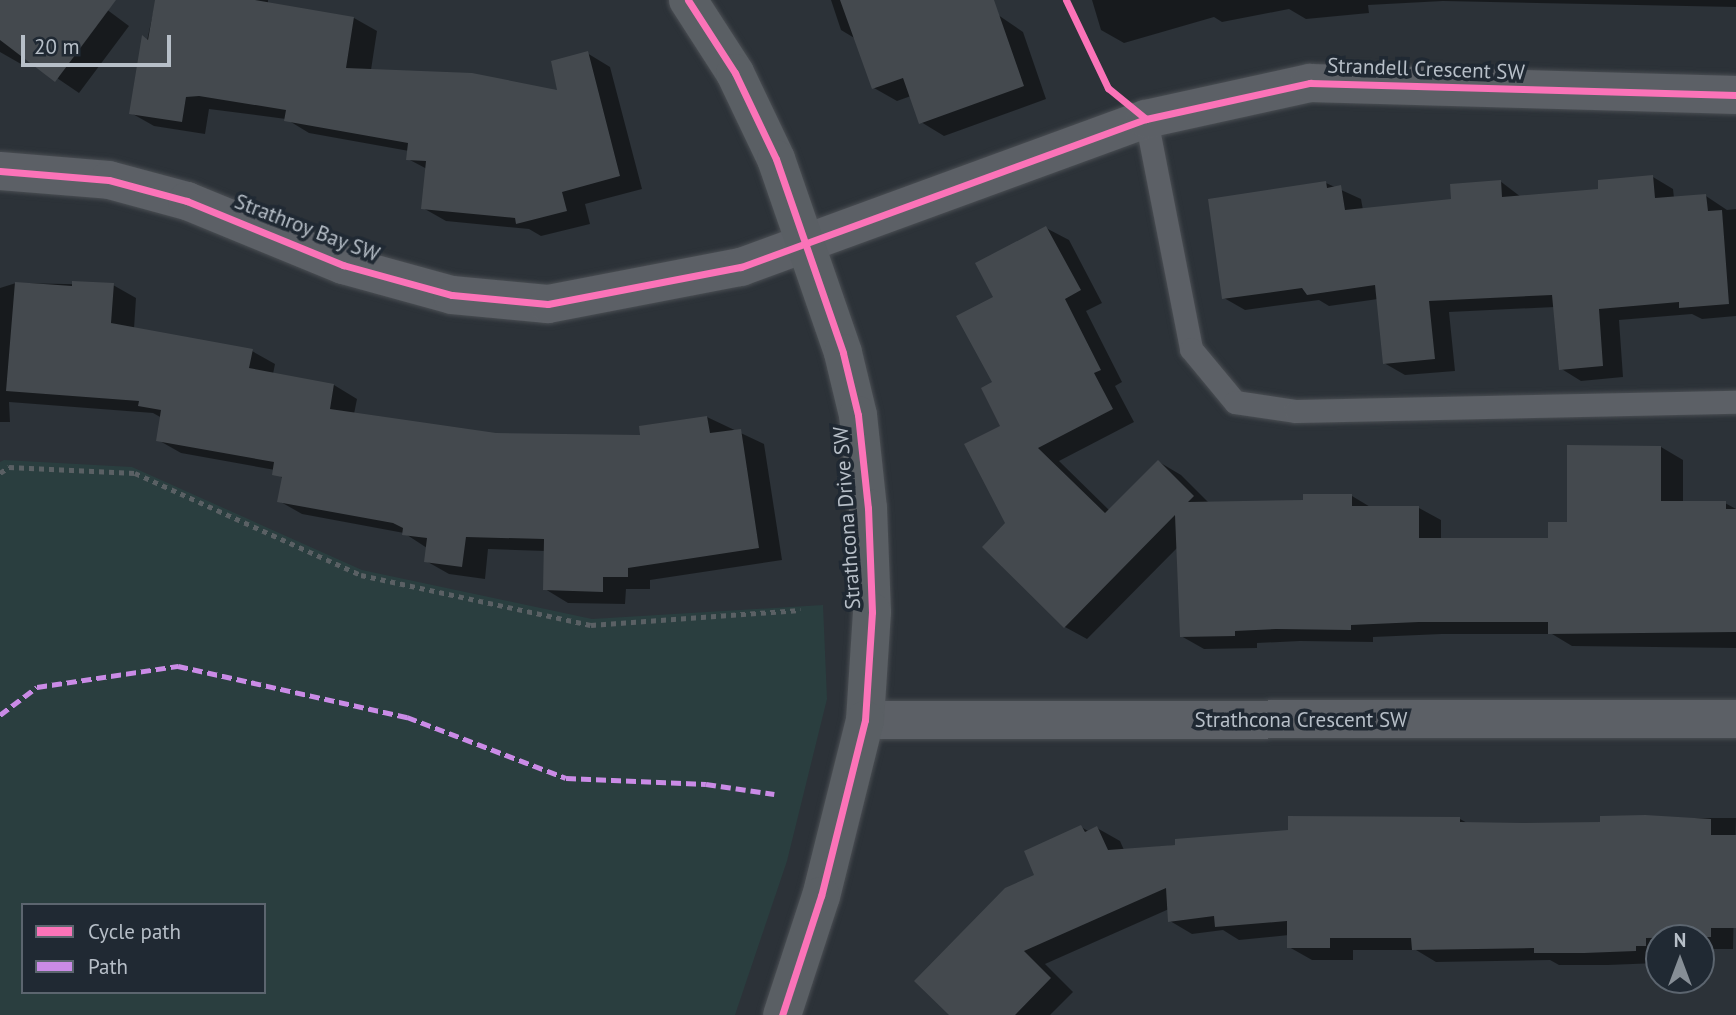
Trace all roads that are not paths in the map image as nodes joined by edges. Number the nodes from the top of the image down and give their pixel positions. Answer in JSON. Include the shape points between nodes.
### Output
{"nodes":[{"id":1,"x":688,"y":0,"type":"edge"},
{"id":2,"x":1736,"y":95,"type":"edge"},
{"id":3,"x":1146,"y":119,"type":"junction"},
{"id":4,"x":0,"y":172,"type":"edge"},
{"id":5,"x":806,"y":244,"type":"junction"},
{"id":6,"x":1736,"y":402,"type":"edge"},
{"id":7,"x":1736,"y":719,"type":"edge"},
{"id":8,"x":865,"y":720,"type":"junction"},
{"id":9,"x":782,"y":1015,"type":"edge"}],
"edges":[{"from":1,"to":5,"type":"street","name":"Strathcona Drive SW","via":[[735,73],[776,159]]},
{"from":2,"to":3,"type":"street","name":"Strandell Crescent SW","via":[[1310,83]]},
{"from":3,"to":5,"type":"street","name":"Strandell Crescent SW"},
{"from":3,"to":6,"type":"lane","via":[[1191,349],[1235,402],[1296,411]]},
{"from":4,"to":5,"type":"street","name":"Strathroy Bay SW","via":[[109,180],[187,201],[343,265],[453,295],[548,304],[741,267]]},
{"from":5,"to":8,"type":"street","name":"Strathcona Drive SW","via":[[859,415],[869,508],[872,612]]},
{"from":7,"to":8,"type":"street","name":"Strathcona Crescent SW"},
{"from":8,"to":9,"type":"street","name":"Strathcona Drive SW","via":[[821,897]]}]}
